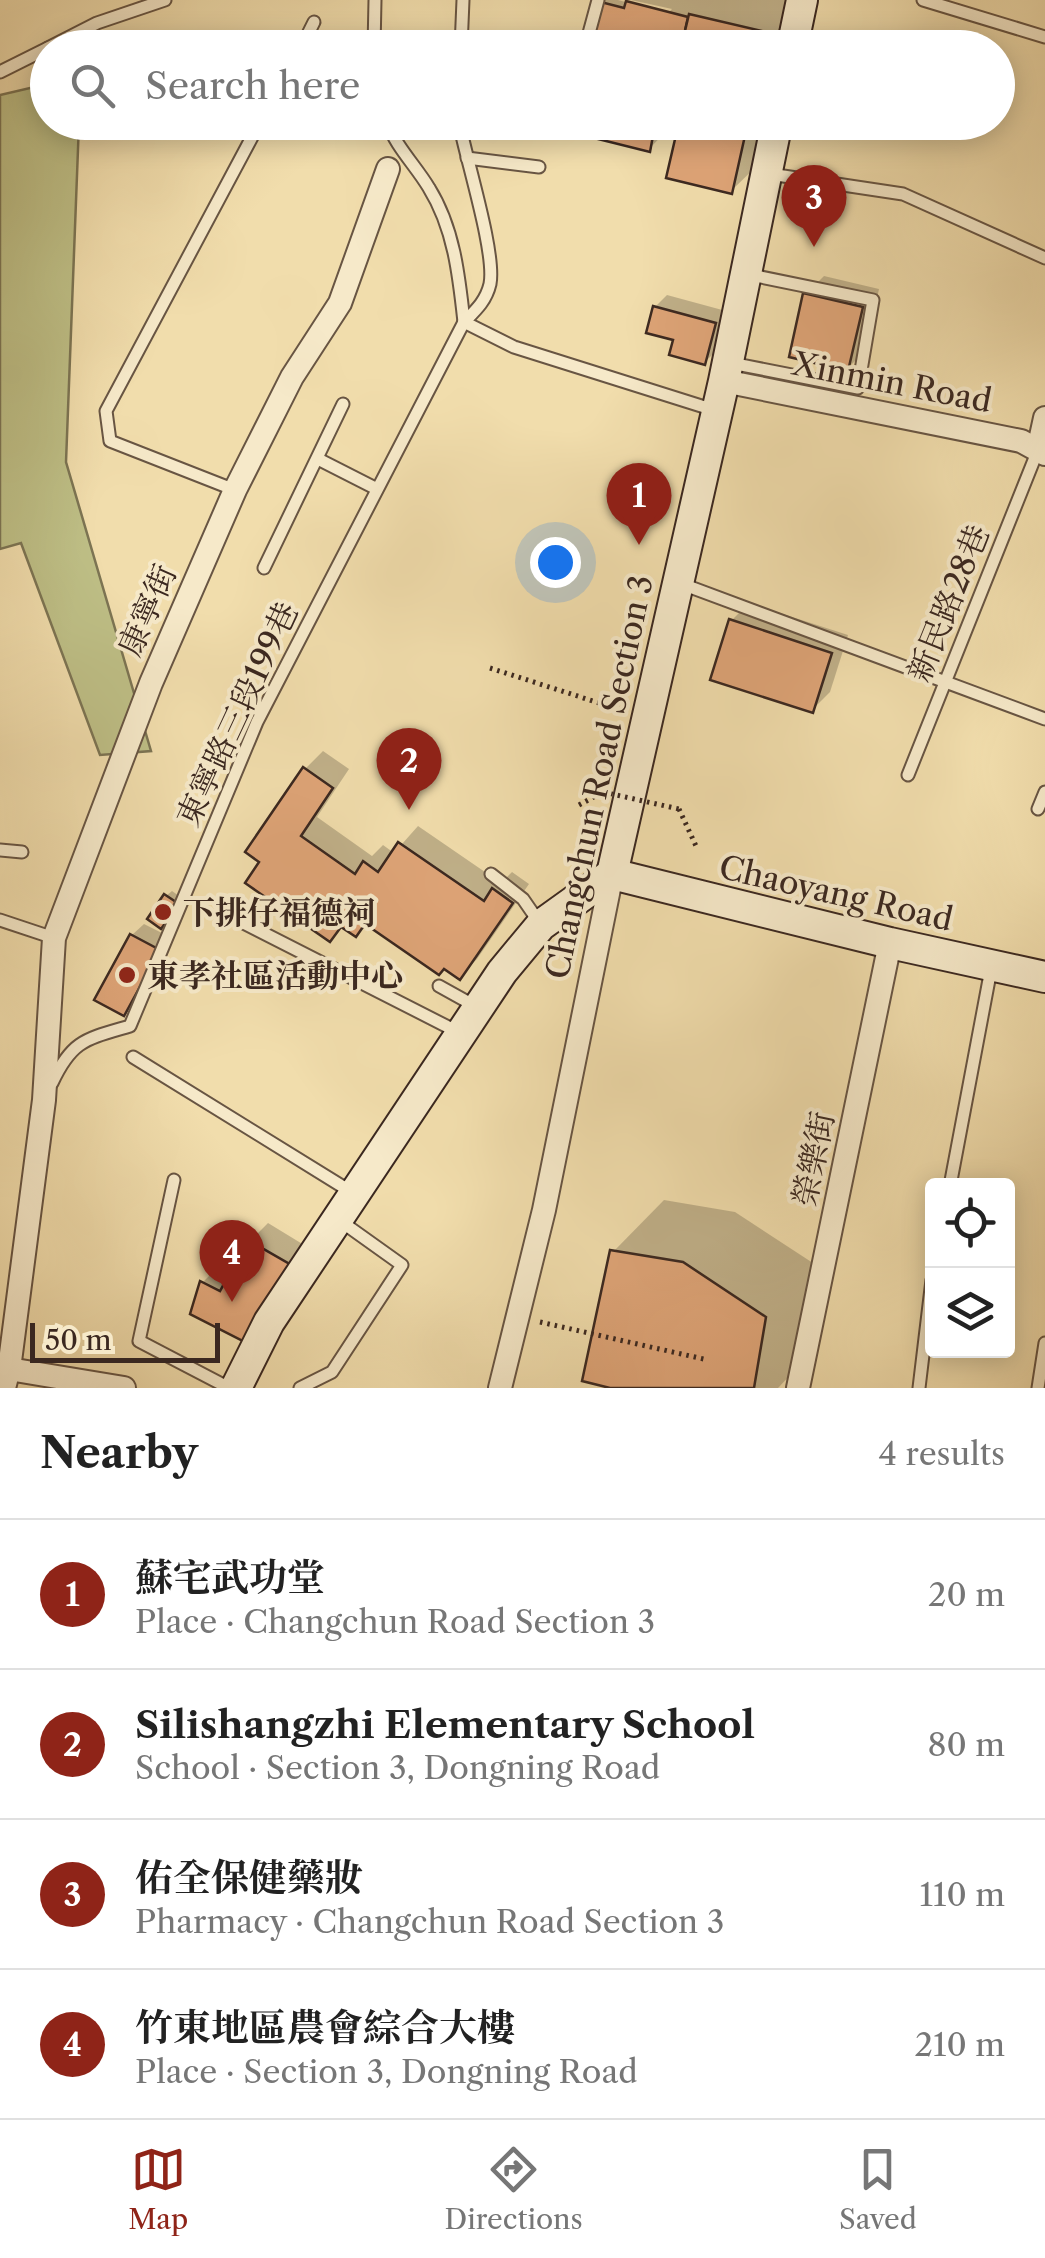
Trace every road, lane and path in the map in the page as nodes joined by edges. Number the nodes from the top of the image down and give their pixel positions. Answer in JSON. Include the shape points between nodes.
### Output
{"nodes":[{"id":1,"x":165,"y":0,"type":"edge"},
{"id":2,"x":463,"y":0,"type":"edge"},
{"id":3,"x":598,"y":0,"type":"edge"},
{"id":4,"x":794,"y":0,"type":"edge"},
{"id":5,"x":923,"y":0,"type":"edge"},
{"id":6,"x":802,"y":1,"type":"edge"},
{"id":7,"x":377,"y":4,"type":"edge"},
{"id":8,"x":314,"y":22,"type":"dead end"},
{"id":9,"x":83,"y":30,"type":"edge"},
{"id":10,"x":310,"y":30,"type":"edge"},
{"id":11,"x":375,"y":30,"type":"edge"},
{"id":12,"x":461,"y":30,"type":"edge"},
{"id":13,"x":590,"y":30,"type":"edge"},
{"id":14,"x":796,"y":30,"type":"edge"},
{"id":15,"x":1045,"y":37,"type":"edge"},
{"id":16,"x":30,"y":57,"type":"edge"},
{"id":17,"x":0,"y":72,"type":"edge"},
{"id":18,"x":250,"y":140,"type":"edge"},
{"id":19,"x":396,"y":140,"type":"edge"},
{"id":20,"x":464,"y":140,"type":"edge"},
{"id":21,"x":773,"y":140,"type":"edge"},
{"id":22,"x":467,"y":158,"type":"junction"},
{"id":23,"x":540,"y":167,"type":"dead end"},
{"id":24,"x":388,"y":169,"type":"dead end"},
{"id":25,"x":766,"y":174,"type":"junction"},
{"id":26,"x":1045,"y":258,"type":"edge"},
{"id":27,"x":746,"y":274,"type":"junction"},
{"id":28,"x":464,"y":322,"type":"junction"},
{"id":29,"x":726,"y":372,"type":"junction"},
{"id":30,"x":343,"y":404,"type":"dead end"},
{"id":31,"x":716,"y":411,"type":"junction"},
{"id":32,"x":1045,"y":418,"type":"edge"},
{"id":33,"x":1041,"y":452,"type":"edge"},
{"id":34,"x":318,"y":459,"type":"junction"},
{"id":35,"x":377,"y":489,"type":"junction"},
{"id":36,"x":235,"y":490,"type":"junction"},
{"id":37,"x":264,"y":568,"type":"dead end"},
{"id":38,"x":678,"y":582,"type":"junction"},
{"id":39,"x":490,"y":668,"type":"dead end"},
{"id":40,"x":947,"y":683,"type":"junction"},
{"id":41,"x":647,"y":718,"type":"junction"},
{"id":42,"x":1045,"y":719,"type":"edge"},
{"id":43,"x":908,"y":775,"type":"dead end"},
{"id":44,"x":1045,"y":792,"type":"edge"},
{"id":45,"x":579,"y":805,"type":"dead end"},
{"id":46,"x":1038,"y":810,"type":"dead end"},
{"id":47,"x":696,"y":846,"type":"dead end"},
{"id":48,"x":0,"y":850,"type":"edge"},
{"id":49,"x":22,"y":852,"type":"dead end"},
{"id":50,"x":491,"y":874,"type":"dead end"},
{"id":51,"x":612,"y":874,"type":"junction"},
{"id":52,"x":224,"y":913,"type":"dead end"},
{"id":53,"x":0,"y":920,"type":"edge"},
{"id":54,"x":541,"y":925,"type":"junction"},
{"id":55,"x":54,"y":938,"type":"junction"},
{"id":56,"x":890,"y":944,"type":"junction"},
{"id":57,"x":992,"y":965,"type":"junction"},
{"id":58,"x":1045,"y":976,"type":"edge"},
{"id":59,"x":439,"y":986,"type":"dead end"},
{"id":60,"x":470,"y":1021,"type":"junction"},
{"id":61,"x":132,"y":1056,"type":"dead end"},
{"id":62,"x":44,"y":1100,"type":"junction"},
{"id":63,"x":952,"y":1178,"type":"edge"},
{"id":64,"x":174,"y":1180,"type":"dead end"},
{"id":65,"x":348,"y":1207,"type":"junction"},
{"id":66,"x":518,"y":1317,"type":"junction"},
{"id":67,"x":925,"y":1338,"type":"edge"},
{"id":68,"x":1045,"y":1343,"type":"edge"},
{"id":69,"x":708,"y":1360,"type":"dead end"},
{"id":70,"x":6,"y":1378,"type":"edge"},
{"id":71,"x":124,"y":1388,"type":"edge"},
{"id":72,"x":233,"y":1388,"type":"edge"},
{"id":73,"x":300,"y":1388,"type":"edge"},
{"id":74,"x":500,"y":1388,"type":"edge"},
{"id":75,"x":798,"y":1388,"type":"edge"},
{"id":76,"x":919,"y":1388,"type":"edge"},
{"id":77,"x":1038,"y":1388,"type":"edge"}],
"edges":[{"from":1,"to":9,"type":"lane"},
{"from":2,"to":12,"type":"lane"},
{"from":3,"to":13,"type":"lane"},
{"from":4,"to":6,"type":"lane"},
{"from":5,"to":15,"type":"lane"},
{"from":6,"to":14,"type":"main road"},
{"from":7,"to":11,"type":"lane"},
{"from":8,"to":10,"type":"lane"},
{"from":16,"to":17,"type":"lane"},
{"from":18,"to":36,"type":"lane","via":[[106,410],[110,441]]},
{"from":19,"to":28,"type":"lane","via":[[431,190],[451,235]]},
{"from":20,"to":22,"type":"lane","name":"東寧路三段199巷"},
{"from":21,"to":25,"type":"main road","name":"Changchun Road Section 3"},
{"from":22,"to":23,"type":"lane"},
{"from":22,"to":28,"type":"lane","name":"東寧路三段199巷","via":[[491,281],[484,303]]},
{"from":24,"to":36,"type":"street","name":"康寧街","via":[[340,303],[292,377]]},
{"from":25,"to":26,"type":"lane","via":[[903,194]]},
{"from":25,"to":27,"type":"main road","name":"Changchun Road Section 3"},
{"from":27,"to":29,"type":"main road","name":"Changchun Road Section 3"},
{"from":27,"to":29,"type":"lane","via":[[872,300],[858,388]]},
{"from":28,"to":31,"type":"lane","via":[[514,346]]},
{"from":28,"to":35,"type":"lane","name":"東寧路三段199巷"},
{"from":29,"to":31,"type":"main road","name":"Changchun Road Section 3"},
{"from":29,"to":33,"type":"street","name":"Xinmin Road","via":[[1021,441]]},
{"from":30,"to":34,"type":"lane"},
{"from":31,"to":38,"type":"main road","name":"Changchun Road Section 3"},
{"from":32,"to":33,"type":"street"},
{"from":33,"to":40,"type":"lane","name":"新民路28巷"},
{"from":34,"to":35,"type":"lane"},
{"from":34,"to":37,"type":"lane"},
{"from":35,"to":62,"type":"lane","name":"東寧路三段199巷","via":[[257,722],[130,1026],[87,1039],[65,1054]]},
{"from":36,"to":55,"type":"street","name":"康寧街","via":[[151,683]]},
{"from":38,"to":40,"type":"lane"},
{"from":38,"to":41,"type":"main road","name":"Changchun Road Section 3"},
{"from":39,"to":41,"type":"path"},
{"from":40,"to":42,"type":"lane"},
{"from":40,"to":43,"type":"lane","name":"新民路28巷"},
{"from":41,"to":51,"type":"main road","name":"Changchun Road Section 3"},
{"from":44,"to":46,"type":"lane"},
{"from":45,"to":47,"type":"path","bridge":true,"via":[[604,792],[679,810]]},
{"from":48,"to":49,"type":"lane"},
{"from":50,"to":54,"type":"lane","via":[[523,899]]},
{"from":51,"to":54,"type":"main road"},
{"from":51,"to":56,"type":"main road","name":"Chaoyang Road"},
{"from":51,"to":66,"type":"street","name":"Changchun Road Section 3"},
{"from":52,"to":60,"type":"lane"},
{"from":53,"to":55,"type":"lane"},
{"from":54,"to":60,"type":"main road"},
{"from":55,"to":62,"type":"street","name":"康寧街"},
{"from":56,"to":57,"type":"main road","name":"Chaoyang Road"},
{"from":56,"to":75,"type":"street","name":"榮樂街"},
{"from":57,"to":58,"type":"main road","name":"Chaoyang Road"},
{"from":57,"to":63,"type":"lane"},
{"from":59,"to":60,"type":"lane"},
{"from":60,"to":65,"type":"main road"},
{"from":61,"to":65,"type":"lane"},
{"from":62,"to":70,"type":"street","name":"康寧街"},
{"from":64,"to":72,"type":"lane","via":[[139,1341]]},
{"from":65,"to":72,"type":"main road","via":[[269,1322]]},
{"from":65,"to":73,"type":"lane","via":[[402,1265],[332,1372]]},
{"from":66,"to":69,"type":"path"},
{"from":66,"to":74,"type":"street","name":"Changchun Road Section 3"},
{"from":67,"to":76,"type":"lane"},
{"from":68,"to":77,"type":"lane"},
{"from":70,"to":71,"type":"street"}]}
